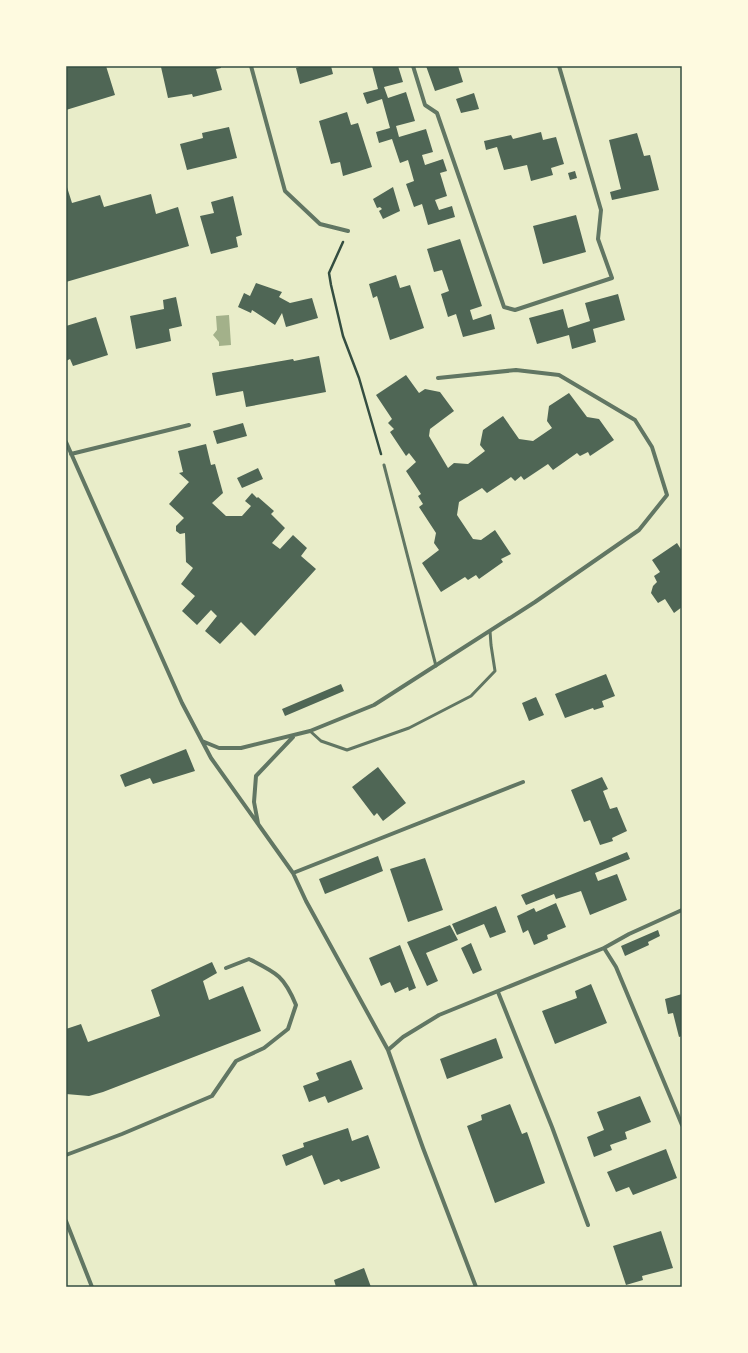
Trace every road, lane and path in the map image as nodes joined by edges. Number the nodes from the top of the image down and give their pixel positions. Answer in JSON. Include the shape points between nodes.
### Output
{"nodes":[{"id":1,"x":251,"y":66,"type":"edge"},
{"id":2,"x":413,"y":66,"type":"edge"},
{"id":3,"x":559,"y":66,"type":"edge"},
{"id":4,"x":348,"y":231,"type":"joint"},
{"id":5,"x":438,"y":378,"type":"dead end"},
{"id":6,"x":189,"y":425,"type":"dead end"},
{"id":7,"x":66,"y":442,"type":"edge"},
{"id":8,"x":71,"y":454,"type":"junction"},
{"id":9,"x":384,"y":465,"type":"joint"},
{"id":10,"x":490,"y":631,"type":"junction"},
{"id":11,"x":436,"y":666,"type":"junction"},
{"id":12,"x":310,"y":731,"type":"junction"},
{"id":13,"x":293,"y":736,"type":"junction"},
{"id":14,"x":202,"y":741,"type":"junction"},
{"id":15,"x":523,"y":782,"type":"dead end"},
{"id":16,"x":259,"y":825,"type":"junction"},
{"id":17,"x":293,"y":873,"type":"junction"},
{"id":18,"x":682,"y":910,"type":"edge"},
{"id":19,"x":604,"y":948,"type":"junction"},
{"id":20,"x":226,"y":968,"type":"dead end"},
{"id":21,"x":498,"y":992,"type":"junction"},
{"id":22,"x":388,"y":1050,"type":"junction"},
{"id":23,"x":682,"y":1125,"type":"edge"},
{"id":24,"x":66,"y":1155,"type":"edge"},
{"id":25,"x":66,"y":1220,"type":"edge"},
{"id":26,"x":588,"y":1225,"type":"dead end"},
{"id":27,"x":92,"y":1287,"type":"edge"},
{"id":28,"x":476,"y":1287,"type":"edge"}],
"edges":[{"from":1,"to":4,"type":"street","via":[[285,191],[320,224]]},
{"from":2,"to":3,"type":"street","via":[[425,105],[437,113],[504,307],[515,310],[612,278],[598,239],[601,210]]},
{"from":4,"to":9,"type":"path","via":[[329,273],[343,336],[359,378]]},
{"from":5,"to":10,"type":"street","via":[[516,370],[559,376],[635,420],[652,447],[667,495],[640,530]]},
{"from":6,"to":8,"type":"street"},
{"from":7,"to":8,"type":"street"},
{"from":8,"to":14,"type":"street","via":[[182,703]]},
{"from":9,"to":11,"type":"lane"},
{"from":10,"to":11,"type":"street"},
{"from":10,"to":12,"type":"lane","via":[[495,671],[471,696],[409,728],[347,750],[321,741]]},
{"from":11,"to":12,"type":"street","via":[[374,705]]},
{"from":12,"to":13,"type":"street"},
{"from":13,"to":14,"type":"street","via":[[241,748],[219,748]]},
{"from":13,"to":16,"type":"street","via":[[256,776],[254,802]]},
{"from":14,"to":16,"type":"street","via":[[211,758]]},
{"from":15,"to":17,"type":"street"},
{"from":16,"to":17,"type":"street"},
{"from":17,"to":22,"type":"street"},
{"from":18,"to":19,"type":"street"},
{"from":19,"to":21,"type":"street"},
{"from":19,"to":23,"type":"street","via":[[616,967]]},
{"from":20,"to":24,"type":"street","via":[[249,959],[276,972],[289,988],[296,1005],[288,1029],[264,1048],[236,1061],[212,1096]]},
{"from":21,"to":22,"type":"street","via":[[439,1015],[403,1037]]},
{"from":21,"to":26,"type":"street"},
{"from":22,"to":28,"type":"street","via":[[422,1148]]},
{"from":25,"to":27,"type":"street"}]}
